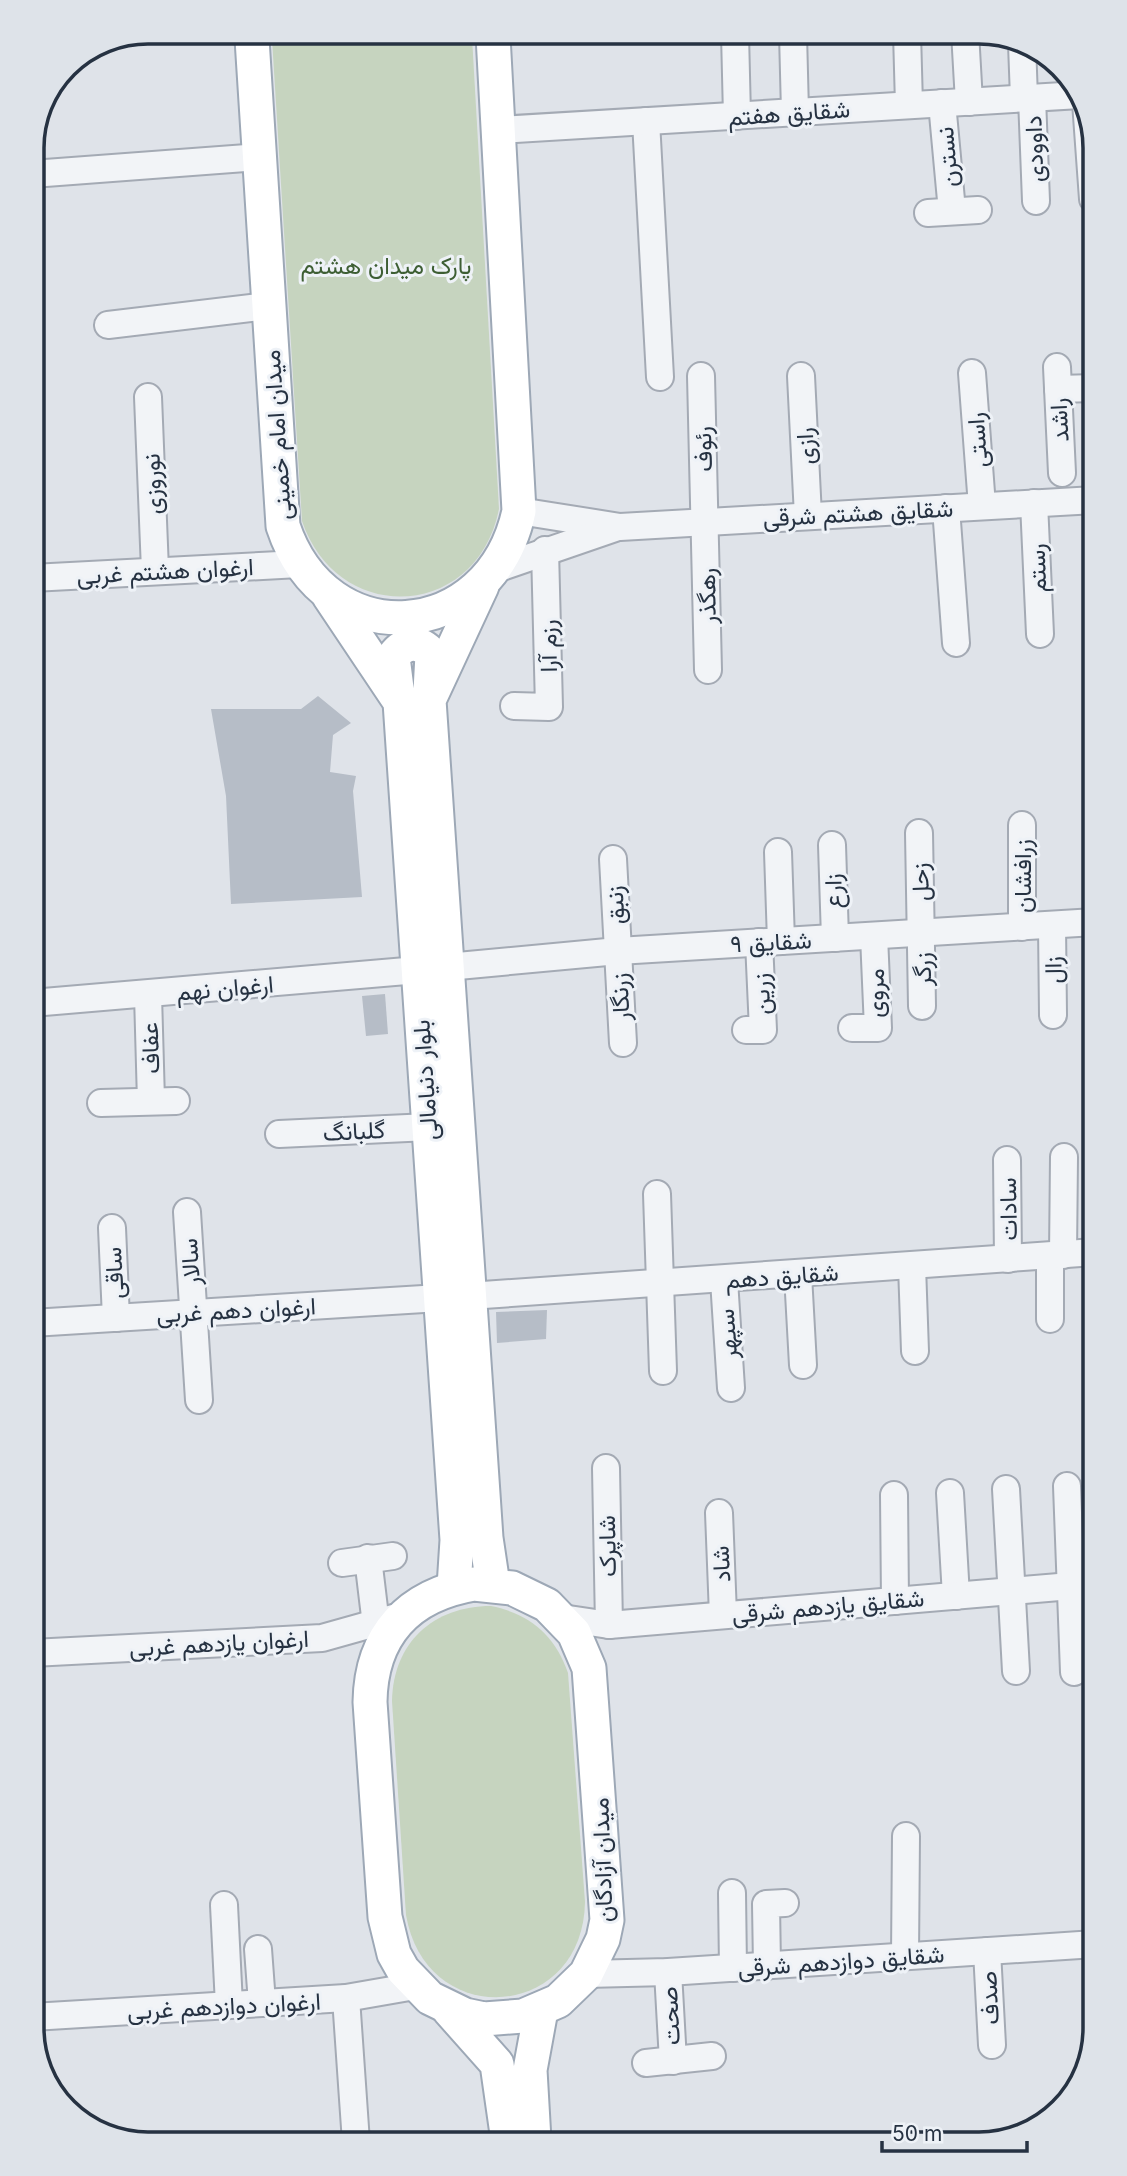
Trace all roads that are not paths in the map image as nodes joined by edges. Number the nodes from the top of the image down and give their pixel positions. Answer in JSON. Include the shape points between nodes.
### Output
{"nodes":[{"id":1,"x":252,"y":44,"type":"edge"},
{"id":2,"x":493,"y":44,"type":"edge"},
{"id":3,"x":735,"y":44,"type":"edge"},
{"id":4,"x":793,"y":44,"type":"edge"},
{"id":5,"x":907,"y":44,"type":"edge"},
{"id":6,"x":966,"y":44,"type":"edge"},
{"id":7,"x":1023,"y":53,"type":"edge"},
{"id":8,"x":1069,"y":96,"type":"edge"},
{"id":9,"x":1028,"y":98,"type":"junction"},
{"id":10,"x":969,"y":102,"type":"junction"},
{"id":11,"x":942,"y":103,"type":"junction"},
{"id":12,"x":909,"y":105,"type":"junction"},
{"id":13,"x":795,"y":112,"type":"junction"},
{"id":14,"x":737,"y":116,"type":"junction"},
{"id":15,"x":646,"y":121,"type":"junction"},
{"id":16,"x":498,"y":130,"type":"junction"},
{"id":17,"x":259,"y":157,"type":"junction"},
{"id":18,"x":44,"y":173,"type":"edge"},
{"id":19,"x":1036,"y":201,"type":"dead end"},
{"id":20,"x":953,"y":211,"type":"dead end"},
{"id":21,"x":268,"y":306,"type":"junction"},
{"id":22,"x":108,"y":325,"type":"dead end"},
{"id":23,"x":972,"y":373,"type":"dead end"},
{"id":24,"x":701,"y":376,"type":"dead end"},
{"id":25,"x":801,"y":376,"type":"dead end"},
{"id":26,"x":660,"y":377,"type":"dead end"},
{"id":27,"x":1083,"y":385,"type":"edge"},
{"id":28,"x":149,"y":397,"type":"dead end"},
{"id":29,"x":1062,"y":473,"type":"dead end"},
{"id":30,"x":1083,"y":501,"type":"edge"},
{"id":31,"x":1034,"y":503,"type":"junction"},
{"id":32,"x":982,"y":506,"type":"junction"},
{"id":33,"x":946,"y":508,"type":"junction"},
{"id":34,"x":519,"y":512,"type":"junction"},
{"id":35,"x":808,"y":516,"type":"junction"},
{"id":36,"x":705,"y":522,"type":"junction"},
{"id":37,"x":620,"y":527,"type":"junction"},
{"id":38,"x":545,"y":550,"type":"junction"},
{"id":39,"x":299,"y":564,"type":"junction"},
{"id":40,"x":155,"y":570,"type":"junction"},
{"id":41,"x":44,"y":577,"type":"edge"},
{"id":42,"x":489,"y":577,"type":"junction"},
{"id":43,"x":328,"y":594,"type":"junction"},
{"id":44,"x":1040,"y":634,"type":"dead end"},
{"id":45,"x":956,"y":643,"type":"dead end"},
{"id":46,"x":708,"y":670,"type":"dead end"},
{"id":47,"x":414,"y":701,"type":"junction"},
{"id":48,"x":514,"y":706,"type":"dead end"},
{"id":49,"x":1022,"y":825,"type":"dead end"},
{"id":50,"x":919,"y":832,"type":"dead end"},
{"id":51,"x":832,"y":845,"type":"dead end"},
{"id":52,"x":778,"y":852,"type":"dead end"},
{"id":53,"x":613,"y":859,"type":"dead end"},
{"id":54,"x":1083,"y":923,"type":"edge"},
{"id":55,"x":1052,"y":925,"type":"junction"},
{"id":56,"x":1023,"y":927,"type":"junction"},
{"id":57,"x":922,"y":932,"type":"junction"},
{"id":58,"x":874,"y":936,"type":"junction"},
{"id":59,"x":835,"y":938,"type":"junction"},
{"id":60,"x":770,"y":942,"type":"junction"},
{"id":61,"x":618,"y":951,"type":"junction"},
{"id":62,"x":432,"y":968,"type":"junction"},
{"id":63,"x":148,"y":995,"type":"junction"},
{"id":64,"x":44,"y":1002,"type":"edge"},
{"id":65,"x":922,"y":1006,"type":"dead end"},
{"id":66,"x":1053,"y":1015,"type":"dead end"},
{"id":67,"x":852,"y":1028,"type":"dead end"},
{"id":68,"x":746,"y":1030,"type":"dead end"},
{"id":69,"x":623,"y":1043,"type":"dead end"},
{"id":70,"x":101,"y":1103,"type":"dead end"},
{"id":71,"x":429,"y":1127,"type":"junction"},
{"id":72,"x":279,"y":1134,"type":"dead end"},
{"id":73,"x":1064,"y":1157,"type":"dead end"},
{"id":74,"x":1007,"y":1160,"type":"dead end"},
{"id":75,"x":657,"y":1194,"type":"dead end"},
{"id":76,"x":187,"y":1212,"type":"dead end"},
{"id":77,"x":112,"y":1228,"type":"dead end"},
{"id":78,"x":1083,"y":1253,"type":"edge"},
{"id":79,"x":1057,"y":1255,"type":"junction"},
{"id":80,"x":1008,"y":1259,"type":"junction"},
{"id":81,"x":912,"y":1266,"type":"junction"},
{"id":82,"x":798,"y":1275,"type":"junction"},
{"id":83,"x":724,"y":1280,"type":"junction"},
{"id":84,"x":659,"y":1285,"type":"junction"},
{"id":85,"x":455,"y":1297,"type":"junction"},
{"id":86,"x":194,"y":1313,"type":"junction"},
{"id":87,"x":116,"y":1318,"type":"junction"},
{"id":88,"x":1050,"y":1319,"type":"dead end"},
{"id":89,"x":44,"y":1321,"type":"edge"},
{"id":90,"x":915,"y":1351,"type":"dead end"},
{"id":91,"x":803,"y":1365,"type":"dead end"},
{"id":92,"x":663,"y":1371,"type":"dead end"},
{"id":93,"x":731,"y":1388,"type":"dead end"},
{"id":94,"x":199,"y":1400,"type":"dead end"},
{"id":95,"x":606,"y":1468,"type":"dead end"},
{"id":96,"x":1067,"y":1486,"type":"dead end"},
{"id":97,"x":1006,"y":1489,"type":"dead end"},
{"id":98,"x":950,"y":1493,"type":"dead end"},
{"id":99,"x":894,"y":1495,"type":"dead end"},
{"id":100,"x":719,"y":1513,"type":"dead end"},
{"id":101,"x":368,"y":1559,"type":"dead end"},
{"id":102,"x":493,"y":1584,"type":"junction"},
{"id":103,"x":1083,"y":1585,"type":"edge"},
{"id":104,"x":454,"y":1587,"type":"junction"},
{"id":105,"x":1010,"y":1591,"type":"junction"},
{"id":106,"x":956,"y":1596,"type":"junction"},
{"id":107,"x":895,"y":1601,"type":"junction"},
{"id":108,"x":723,"y":1615,"type":"junction"},
{"id":109,"x":562,"y":1618,"type":"junction"},
{"id":110,"x":390,"y":1620,"type":"junction"},
{"id":111,"x":609,"y":1625,"type":"junction"},
{"id":112,"x":44,"y":1652,"type":"edge"},
{"id":113,"x":1016,"y":1671,"type":"dead end"},
{"id":114,"x":1074,"y":1672,"type":"dead end"},
{"id":115,"x":906,"y":1836,"type":"dead end"},
{"id":116,"x":732,"y":1893,"type":"dead end"},
{"id":117,"x":785,"y":1903,"type":"dead end"},
{"id":118,"x":224,"y":1905,"type":"dead end"},
{"id":119,"x":1083,"y":1945,"type":"edge"},
{"id":120,"x":258,"y":1949,"type":"dead end"},
{"id":121,"x":987,"y":1951,"type":"junction"},
{"id":122,"x":905,"y":1956,"type":"junction"},
{"id":123,"x":767,"y":1966,"type":"junction"},
{"id":124,"x":733,"y":1968,"type":"junction"},
{"id":125,"x":668,"y":1972,"type":"junction"},
{"id":126,"x":586,"y":1974,"type":"junction"},
{"id":127,"x":415,"y":1986,"type":"junction"},
{"id":128,"x":346,"y":1998,"type":"junction"},
{"id":129,"x":262,"y":2003,"type":"junction"},
{"id":130,"x":229,"y":2005,"type":"junction"},
{"id":131,"x":447,"y":2008,"type":"junction"},
{"id":132,"x":541,"y":2010,"type":"junction"},
{"id":133,"x":44,"y":2016,"type":"edge"},
{"id":134,"x":992,"y":2046,"type":"dead end"},
{"id":135,"x":712,"y":2056,"type":"dead end"},
{"id":136,"x":673,"y":2061,"type":"junction"},
{"id":137,"x":646,"y":2063,"type":"dead end"},
{"id":138,"x":355,"y":2132,"type":"edge"},
{"id":139,"x":507,"y":2132,"type":"edge"},
{"id":140,"x":534,"y":2132,"type":"edge"}],
"edges":[{"from":1,"to":17,"type":"main road","name":"میدان امام خمینی"},
{"from":2,"to":16,"type":"main road"},
{"from":3,"to":14,"type":"street"},
{"from":4,"to":13,"type":"street"},
{"from":5,"to":12,"type":"street"},
{"from":6,"to":10,"type":"street"},
{"from":7,"to":9,"type":"street","name":"داوودی"},
{"from":8,"to":9,"type":"street","name":"شقایق هفتم"},
{"from":9,"to":10,"type":"street","name":"شقایق هفتم"},
{"from":9,"to":19,"type":"street","name":"داوودی"},
{"from":10,"to":11,"type":"street","name":"شقایق هفتم"},
{"from":11,"to":12,"type":"street","name":"شقایق هفتم"},
{"from":11,"to":20,"type":"street","name":"نسترن"},
{"from":12,"to":13,"type":"street","name":"شقایق هفتم"},
{"from":13,"to":14,"type":"street","name":"شقایق هفتم"},
{"from":14,"to":15,"type":"street","name":"شقایق هفتم"},
{"from":15,"to":16,"type":"street","name":"شقایق هفتم"},
{"from":15,"to":26,"type":"street"},
{"from":16,"to":34,"type":"main road"},
{"from":17,"to":18,"type":"street"},
{"from":17,"to":21,"type":"main road","name":"میدان امام خمینی"},
{"from":21,"to":22,"type":"street"},
{"from":21,"to":39,"type":"main road","name":"میدان امام خمینی","via":[[280,506],[289,545]]},
{"from":23,"to":32,"type":"street","name":"راستی"},
{"from":24,"to":36,"type":"street","name":"رئوف"},
{"from":25,"to":35,"type":"street","name":"رازی"},
{"from":27,"to":29,"type":"street","name":"راشد","via":[[1057,378]]},
{"from":28,"to":40,"type":"street","name":"نوروزی"},
{"from":30,"to":31,"type":"street","name":"شقایق هشتم شرقی"},
{"from":31,"to":32,"type":"street","name":"شقایق هشتم شرقی"},
{"from":31,"to":44,"type":"street","name":"رستم"},
{"from":32,"to":33,"type":"street","name":"شقایق هشتم شرقی"},
{"from":33,"to":35,"type":"street","name":"شقایق هشتم شرقی"},
{"from":33,"to":45,"type":"street"},
{"from":34,"to":37,"type":"street","name":"شقایق هشتم شرقی"},
{"from":34,"to":42,"type":"main road","via":[[507,552]]},
{"from":35,"to":36,"type":"street","name":"شقایق هشتم شرقی"},
{"from":36,"to":37,"type":"street","name":"شقایق هشتم شرقی"},
{"from":36,"to":46,"type":"street","name":"رهگذر"},
{"from":37,"to":38,"type":"street","name":"شقایق هشتم شرقی"},
{"from":38,"to":42,"type":"street","name":"شقایق هشتم شرقی"},
{"from":38,"to":48,"type":"street","name":"رزم آرا","via":[[549,707]]},
{"from":39,"to":40,"type":"street","name":"ارغوان هشتم غربی"},
{"from":39,"to":43,"type":"main road","name":"میدان امام خمینی"},
{"from":40,"to":41,"type":"street","name":"ارغوان هشتم غربی"},
{"from":42,"to":43,"type":"main road","name":"میدان امام خمینی","via":[[447,608],[407,617],[365,612]]},
{"from":42,"to":47,"type":"main road","name":"بلوار دنیامالی"},
{"from":43,"to":47,"type":"main road","name":"بلوار دنیامالی"},
{"from":47,"to":62,"type":"main road","name":"بلوار دنیامالی"},
{"from":49,"to":56,"type":"street","name":"زرافشان"},
{"from":50,"to":57,"type":"street","name":"زحل"},
{"from":51,"to":59,"type":"street","name":"زارع"},
{"from":52,"to":60,"type":"street"},
{"from":53,"to":61,"type":"street","name":"زنبق"},
{"from":54,"to":55,"type":"street","name":"شقایق ۹"},
{"from":55,"to":56,"type":"street","name":"شقایق ۹"},
{"from":55,"to":66,"type":"street","name":"زال"},
{"from":56,"to":57,"type":"street","name":"شقایق ۹"},
{"from":57,"to":58,"type":"street","name":"شقایق ۹"},
{"from":57,"to":65,"type":"street","name":"زرگر"},
{"from":58,"to":59,"type":"street","name":"شقایق ۹"},
{"from":58,"to":67,"type":"street","name":"مروی","via":[[878,1028]]},
{"from":59,"to":60,"type":"street","name":"شقایق ۹"},
{"from":60,"to":61,"type":"street","name":"شقایق ۹"},
{"from":60,"to":68,"type":"street","name":"زرین","via":[[762,1030]]},
{"from":61,"to":62,"type":"street","name":"شقایق ۹"},
{"from":61,"to":69,"type":"street","name":"زرنگار"},
{"from":62,"to":63,"type":"street","name":"ارغوان نهم"},
{"from":62,"to":71,"type":"main road","name":"بلوار دنیامالی"},
{"from":62,"to":85,"type":"main road","name":"بلوار دنیامالی"},
{"from":63,"to":64,"type":"street","name":"ارغوان نهم"},
{"from":63,"to":70,"type":"street","name":"عفاف","via":[[164,1101]]},
{"from":71,"to":72,"type":"street","name":"گلبانگ"},
{"from":71,"to":85,"type":"main road","name":"بلوار دنیامالی"},
{"from":73,"to":79,"type":"street"},
{"from":74,"to":80,"type":"street","name":"سادات"},
{"from":75,"to":84,"type":"street"},
{"from":76,"to":86,"type":"street","name":"سالار"},
{"from":77,"to":87,"type":"street","name":"ساقی"},
{"from":78,"to":79,"type":"street","name":"شقایق دهم"},
{"from":79,"to":80,"type":"street","name":"شقایق دهم"},
{"from":79,"to":88,"type":"street"},
{"from":80,"to":81,"type":"street","name":"شقایق دهم"},
{"from":81,"to":82,"type":"street","name":"شقایق دهم"},
{"from":81,"to":90,"type":"street"},
{"from":82,"to":83,"type":"street","name":"شقایق دهم"},
{"from":82,"to":91,"type":"street"},
{"from":83,"to":84,"type":"street","name":"شقایق دهم"},
{"from":83,"to":93,"type":"street","name":"سپهر"},
{"from":84,"to":85,"type":"street","name":"شقایق دهم"},
{"from":84,"to":92,"type":"street"},
{"from":85,"to":86,"type":"street","name":"ارغوان دهم غربی"},
{"from":85,"to":102,"type":"main road","name":"بلوار دنیامالی"},
{"from":85,"to":104,"type":"main road","name":"بلوار دنیامالی"},
{"from":86,"to":87,"type":"street","name":"ارغوان دهم غربی"},
{"from":86,"to":94,"type":"street","name":"سالار"},
{"from":87,"to":89,"type":"street","name":"ارغوان دهم غربی"},
{"from":95,"to":111,"type":"street","name":"شاپرک"},
{"from":96,"to":103,"type":"street"},
{"from":97,"to":105,"type":"street"},
{"from":98,"to":106,"type":"street"},
{"from":99,"to":107,"type":"street"},
{"from":100,"to":108,"type":"street","name":"شاد"},
{"from":101,"to":110,"type":"street"},
{"from":102,"to":104,"type":"main road","name":"میدان آزادگان"},
{"from":102,"to":109,"type":"main road","name":"میدان آزادگان","via":[[530,1595]]},
{"from":103,"to":105,"type":"street","name":"شقایق یازدهم شرقی"},
{"from":103,"to":114,"type":"street"},
{"from":104,"to":110,"type":"main road","name":"میدان آزادگان"},
{"from":105,"to":106,"type":"street","name":"شقایق یازدهم شرقی"},
{"from":105,"to":113,"type":"street"},
{"from":106,"to":107,"type":"street","name":"شقایق یازدهم شرقی"},
{"from":107,"to":108,"type":"street","name":"شقایق یازدهم شرقی"},
{"from":108,"to":111,"type":"street","name":"شقایق یازدهم شرقی"},
{"from":109,"to":111,"type":"street","name":"شقایق یازدهم شرقی"},
{"from":109,"to":126,"type":"main road","name":"میدان آزادگان","via":[[583,1650],[591,1677],[606,1888],[603,1939]]},
{"from":110,"to":112,"type":"street","name":"ارغوان یازدهم غربی","via":[[322,1638]]},
{"from":110,"to":127,"type":"main road","name":"میدان آزادگان","via":[[370,1683],[370,1702],[386,1926],[394,1954]]},
{"from":115,"to":122,"type":"street"},
{"from":116,"to":124,"type":"street"},
{"from":117,"to":123,"type":"street","via":[[766,1904]]},
{"from":118,"to":130,"type":"street"},
{"from":119,"to":121,"type":"street","name":"شقایق دوازدهم شرقی"},
{"from":120,"to":129,"type":"street"},
{"from":121,"to":122,"type":"street","name":"شقایق دوازدهم شرقی"},
{"from":121,"to":134,"type":"street","name":"صدف"},
{"from":122,"to":123,"type":"street","name":"شقایق دوازدهم شرقی"},
{"from":123,"to":124,"type":"street","name":"شقایق دوازدهم شرقی"},
{"from":124,"to":125,"type":"street","name":"شقایق دوازدهم شرقی"},
{"from":125,"to":126,"type":"street","name":"شقایق دوازدهم شرقی"},
{"from":125,"to":136,"type":"street","name":"صحت"},
{"from":126,"to":132,"type":"main road","name":"میدان آزادگان"},
{"from":127,"to":128,"type":"street","name":"ارغوان دوازدهم غربی"},
{"from":127,"to":131,"type":"main road","name":"میدان آزادگان"},
{"from":128,"to":129,"type":"street","name":"ارغوان دوازدهم غربی"},
{"from":128,"to":138,"type":"street"},
{"from":129,"to":130,"type":"street","name":"ارغوان دوازدهم غربی"},
{"from":130,"to":133,"type":"street","name":"ارغوان دوازدهم غربی"},
{"from":131,"to":132,"type":"main road","name":"میدان آزادگان","via":[[484,2019]]},
{"from":131,"to":139,"type":"main road","via":[[497,2064]]},
{"from":132,"to":140,"type":"main road","via":[[530,2070]]},
{"from":135,"to":136,"type":"street"},
{"from":136,"to":137,"type":"street"}]}
